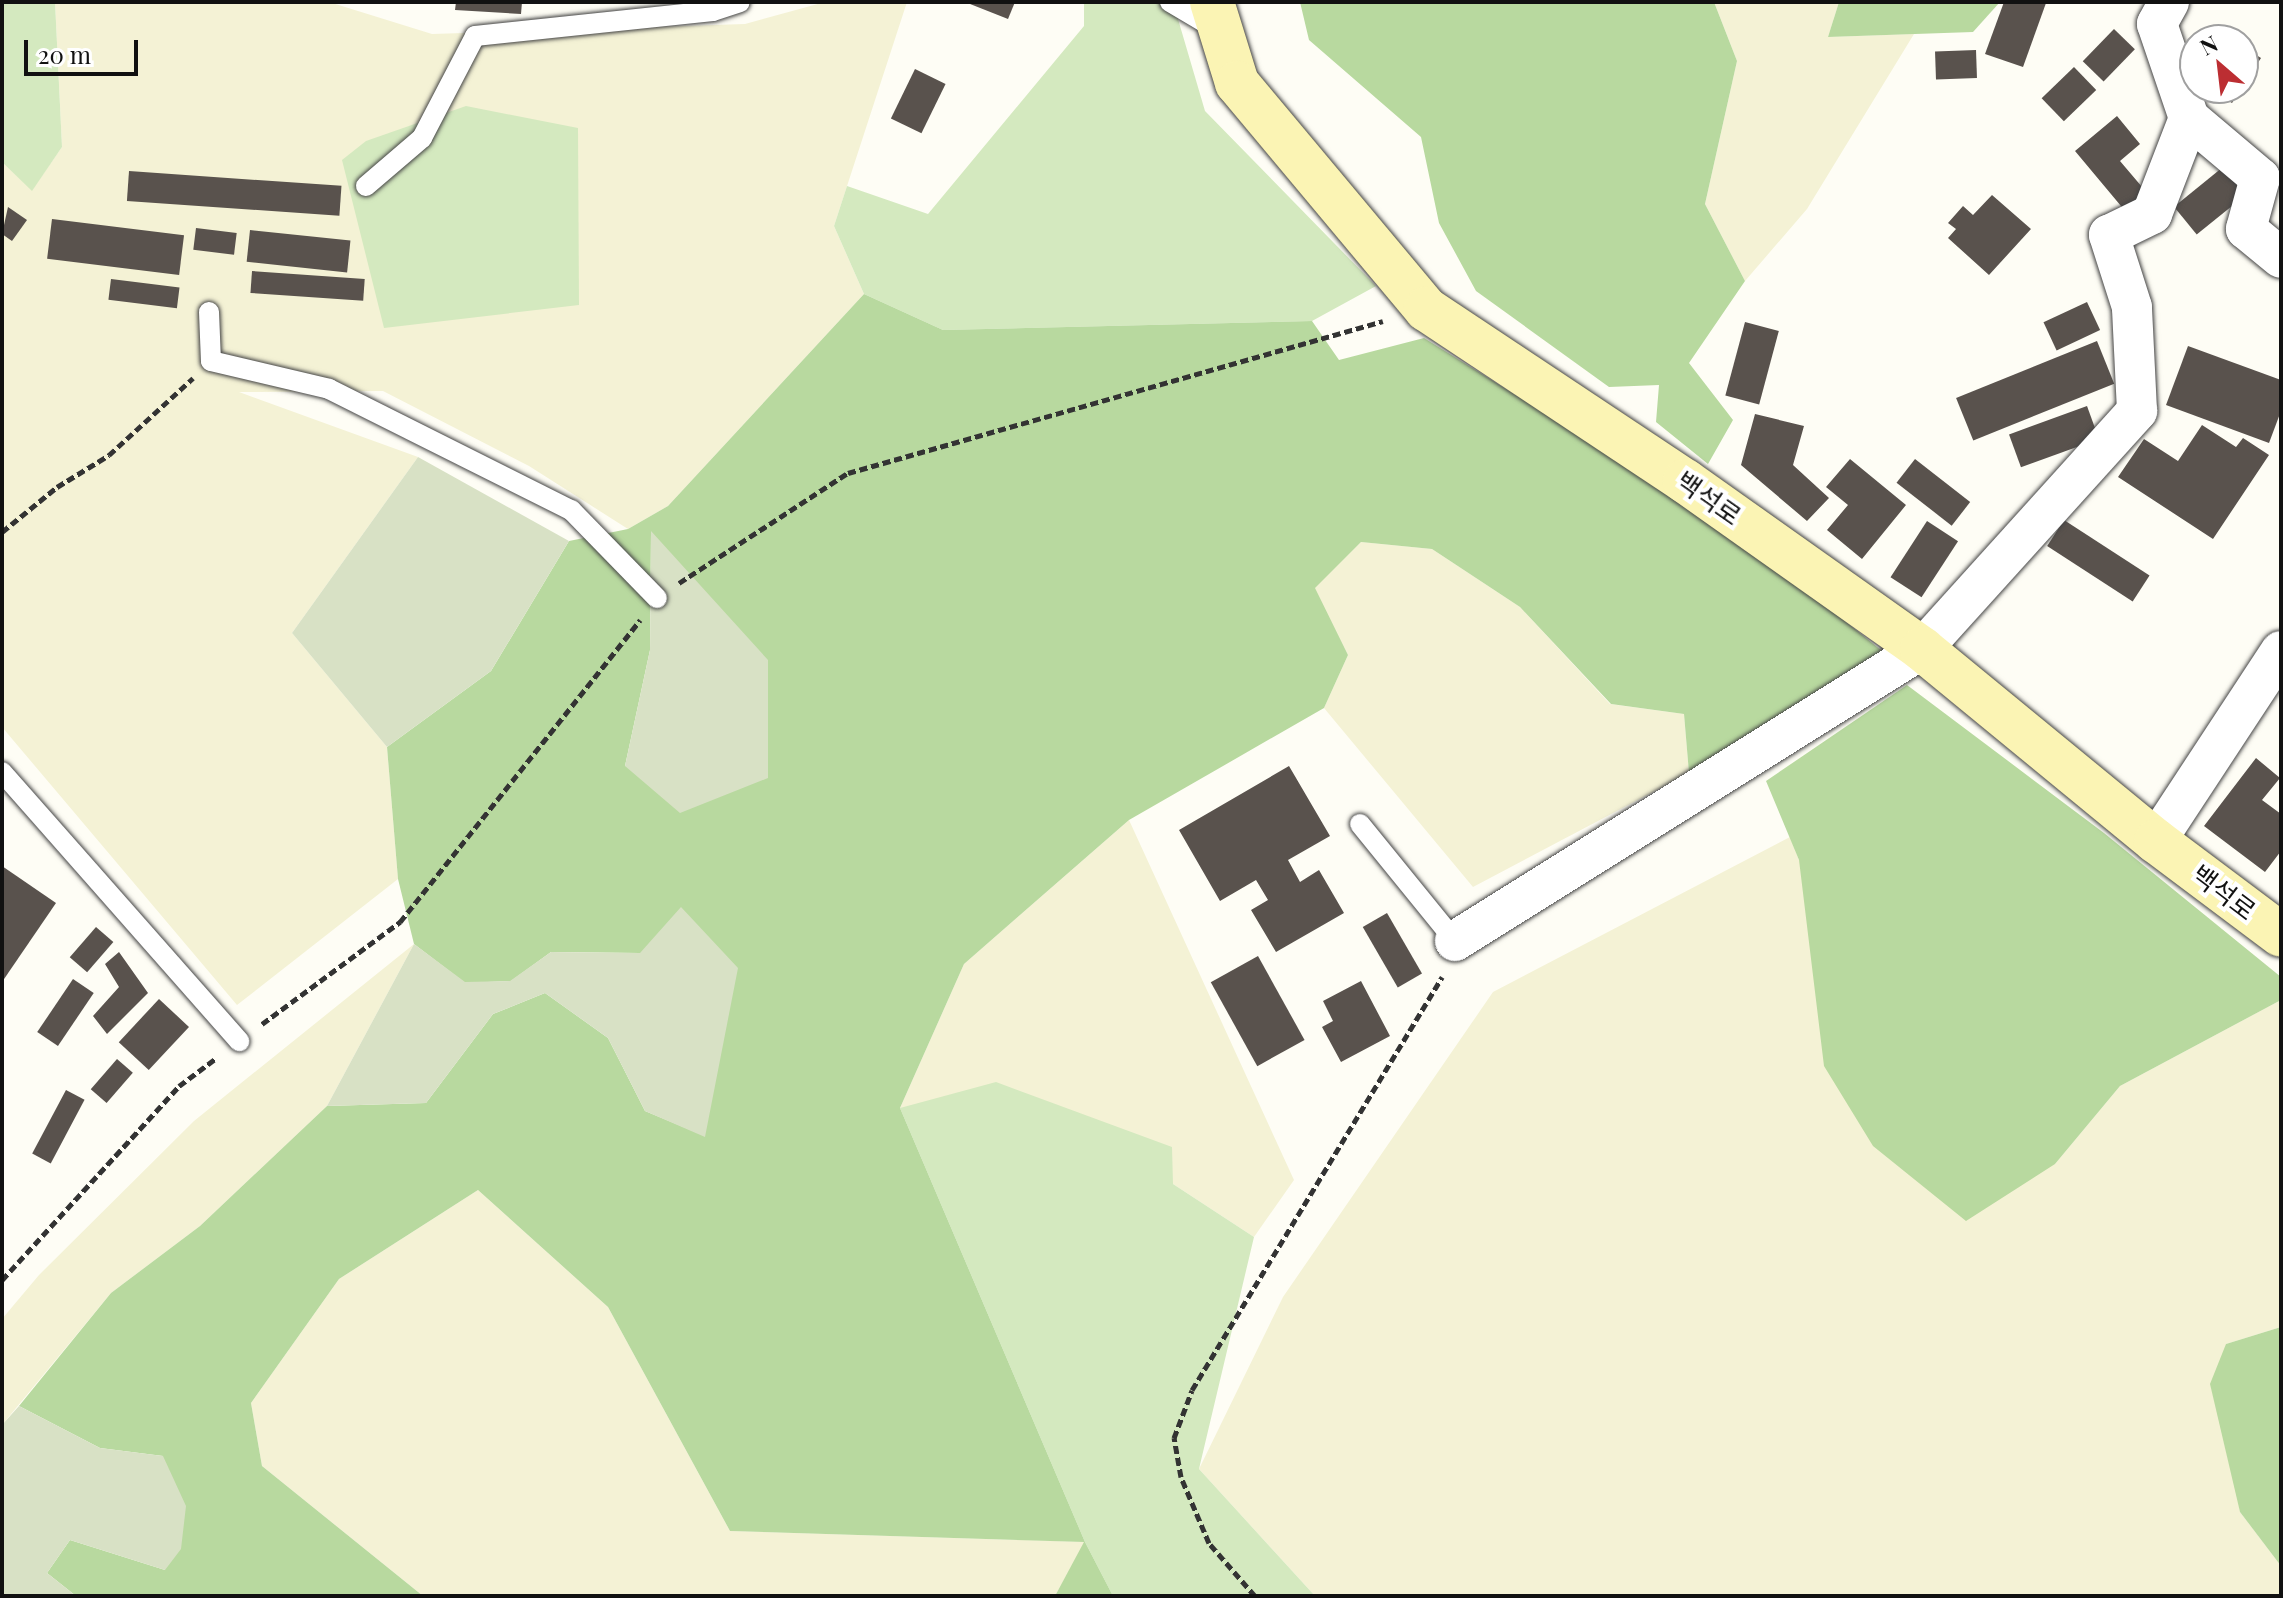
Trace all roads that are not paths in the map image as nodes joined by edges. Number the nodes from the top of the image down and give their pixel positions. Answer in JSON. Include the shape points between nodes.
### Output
{"nodes":[{"id":1,"x":740,"y":2,"type":"edge"},
{"id":2,"x":1170,"y":2,"type":"edge"},
{"id":3,"x":2169,"y":2,"type":"edge"},
{"id":4,"x":1217,"y":17,"type":"edge"},
{"id":5,"x":2189,"y":118,"type":"junction"},
{"id":6,"x":366,"y":186,"type":"dead end"},
{"id":7,"x":2281,"y":258,"type":"edge"},
{"id":8,"x":209,"y":312,"type":"dead end"},
{"id":9,"x":657,"y":598,"type":"road end"},
{"id":10,"x":1922,"y":649,"type":"junction"},
{"id":11,"x":2281,"y":651,"type":"edge"},
{"id":12,"x":2,"y":772,"type":"edge"},
{"id":13,"x":1360,"y":824,"type":"dead end"},
{"id":14,"x":2156,"y":841,"type":"junction"},
{"id":15,"x":2281,"y":935,"type":"edge"},
{"id":16,"x":1455,"y":941,"type":"joint"},
{"id":17,"x":239,"y":1041,"type":"road end"}],
"edges":[{"from":1,"to":6,"type":"lane","via":[[713,11],[475,36],[422,138]]},
{"from":2,"to":4,"type":"lane"},
{"from":3,"to":5,"type":"street","via":[[2157,24]]},
{"from":4,"to":10,"type":"street","name":"백석로","via":[[1237,83],[1426,309],[1685,481]]},
{"from":5,"to":7,"type":"street","via":[[2260,178],[2246,229]]},
{"from":5,"to":10,"type":"street","via":[[2152,214],[2109,235],[2132,307],[2137,411]]},
{"from":8,"to":9,"type":"lane","via":[[211,361],[329,389],[571,510]]},
{"from":10,"to":14,"type":"street","name":"백석로"},
{"from":10,"to":16,"type":"street"},
{"from":11,"to":14,"type":"street"},
{"from":12,"to":17,"type":"lane"},
{"from":13,"to":16,"type":"lane"},
{"from":14,"to":15,"type":"street","name":"백석로"}]}
